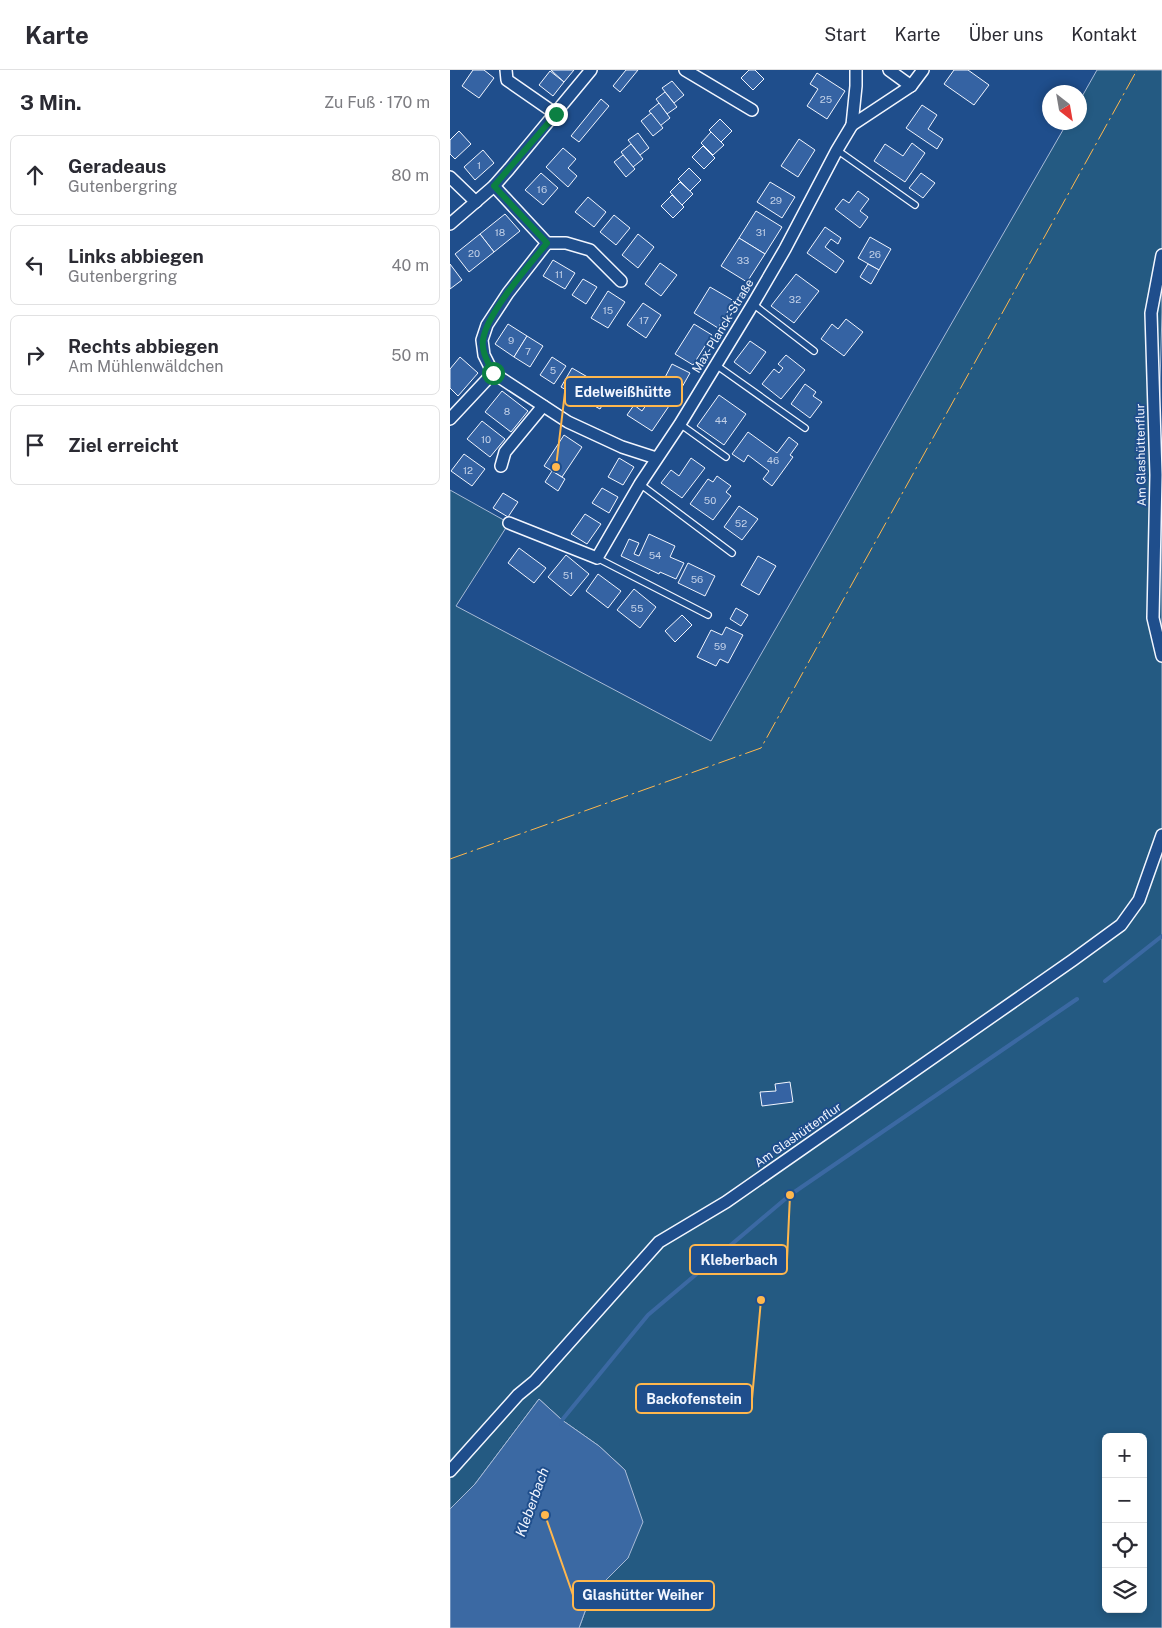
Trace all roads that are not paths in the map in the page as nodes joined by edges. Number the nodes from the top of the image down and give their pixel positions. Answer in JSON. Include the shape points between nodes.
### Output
{"nodes":[{"id":1,"x":506,"y":70,"type":"edge"},
{"id":2,"x":591,"y":70,"type":"edge"},
{"id":3,"x":686,"y":70,"type":"edge"},
{"id":4,"x":856,"y":70,"type":"edge"},
{"id":5,"x":890,"y":70,"type":"edge"},
{"id":6,"x":923,"y":70,"type":"edge"},
{"id":7,"x":912,"y":86,"type":"junction"},
{"id":8,"x":752,"y":110,"type":"dead end"},
{"id":9,"x":556,"y":114,"type":"junction"},
{"id":10,"x":852,"y":125,"type":"junction"},
{"id":11,"x":837,"y":150,"type":"junction"},
{"id":12,"x":450,"y":176,"type":"edge"},
{"id":13,"x":494,"y":186,"type":"junction"},
{"id":14,"x":476,"y":202,"type":"junction"},
{"id":15,"x":915,"y":205,"type":"dead end"},
{"id":16,"x":450,"y":224,"type":"edge"},
{"id":17,"x":547,"y":243,"type":"junction"},
{"id":18,"x":1162,"y":255,"type":"edge"},
{"id":19,"x":620,"y":281,"type":"dead end"},
{"id":20,"x":752,"y":304,"type":"junction"},
{"id":21,"x":814,"y":351,"type":"dead end"},
{"id":22,"x":716,"y":365,"type":"junction"},
{"id":23,"x":493,"y":373,"type":"junction"},
{"id":24,"x":543,"y":406,"type":"junction"},
{"id":25,"x":450,"y":419,"type":"edge"},
{"id":26,"x":680,"y":424,"type":"junction"},
{"id":27,"x":804,"y":428,"type":"dead end"},
{"id":28,"x":726,"y":457,"type":"dead end"},
{"id":29,"x":656,"y":458,"type":"junction"},
{"id":30,"x":501,"y":466,"type":"dead end"},
{"id":31,"x":640,"y":484,"type":"junction"},
{"id":32,"x":509,"y":524,"type":"dead end"},
{"id":33,"x":732,"y":553,"type":"dead end"},
{"id":34,"x":597,"y":558,"type":"junction"},
{"id":35,"x":708,"y":615,"type":"dead end"},
{"id":36,"x":1162,"y":656,"type":"edge"},
{"id":37,"x":1162,"y":835,"type":"edge"},
{"id":38,"x":450,"y":1471,"type":"edge"}],
"edges":[{"from":1,"to":9,"type":"street","via":[[507,80]]},
{"from":2,"to":9,"type":"street"},
{"from":3,"to":8,"type":"street"},
{"from":4,"to":10,"type":"street","name":"Max-Planck-Straße"},
{"from":5,"to":7,"type":"street"},
{"from":6,"to":7,"type":"street","name":"Max-Planck-Straße"},
{"from":7,"to":10,"type":"street","name":"Max-Planck-Straße"},
{"from":9,"to":13,"type":"street"},
{"from":10,"to":11,"type":"street","name":"Max-Planck-Straße"},
{"from":11,"to":15,"type":"lane"},
{"from":11,"to":20,"type":"street","name":"Max-Planck-Straße"},
{"from":12,"to":14,"type":"street"},
{"from":13,"to":14,"type":"street"},
{"from":13,"to":17,"type":"street"},
{"from":14,"to":16,"type":"street"},
{"from":17,"to":19,"type":"street","via":[[566,243],[590,250]]},
{"from":17,"to":23,"type":"street","via":[[487,325],[482,340],[484,355]]},
{"from":18,"to":36,"type":"street","name":"Am Glashüttenflur","via":[[1152,314],[1156,475],[1153,618]]},
{"from":20,"to":21,"type":"lane"},
{"from":20,"to":22,"type":"street","name":"Max-Planck-Straße"},
{"from":22,"to":26,"type":"street","name":"Max-Planck-Straße"},
{"from":22,"to":27,"type":"lane"},
{"from":23,"to":24,"type":"street"},
{"from":23,"to":25,"type":"street"},
{"from":24,"to":29,"type":"street","via":[[568,422],[622,447]]},
{"from":24,"to":30,"type":"street","via":[[505,452]]},
{"from":26,"to":28,"type":"lane"},
{"from":26,"to":29,"type":"street","name":"Max-Planck-Straße"},
{"from":29,"to":31,"type":"street","name":"Max-Planck-Straße"},
{"from":31,"to":33,"type":"lane"},
{"from":31,"to":34,"type":"street","name":"Max-Planck-Straße"},
{"from":32,"to":34,"type":"street"},
{"from":34,"to":35,"type":"lane"},
{"from":37,"to":38,"type":"street","name":"Am Glashüttenflur","via":[[1139,900],[1121,925],[726,1202],[659,1242]]}]}
